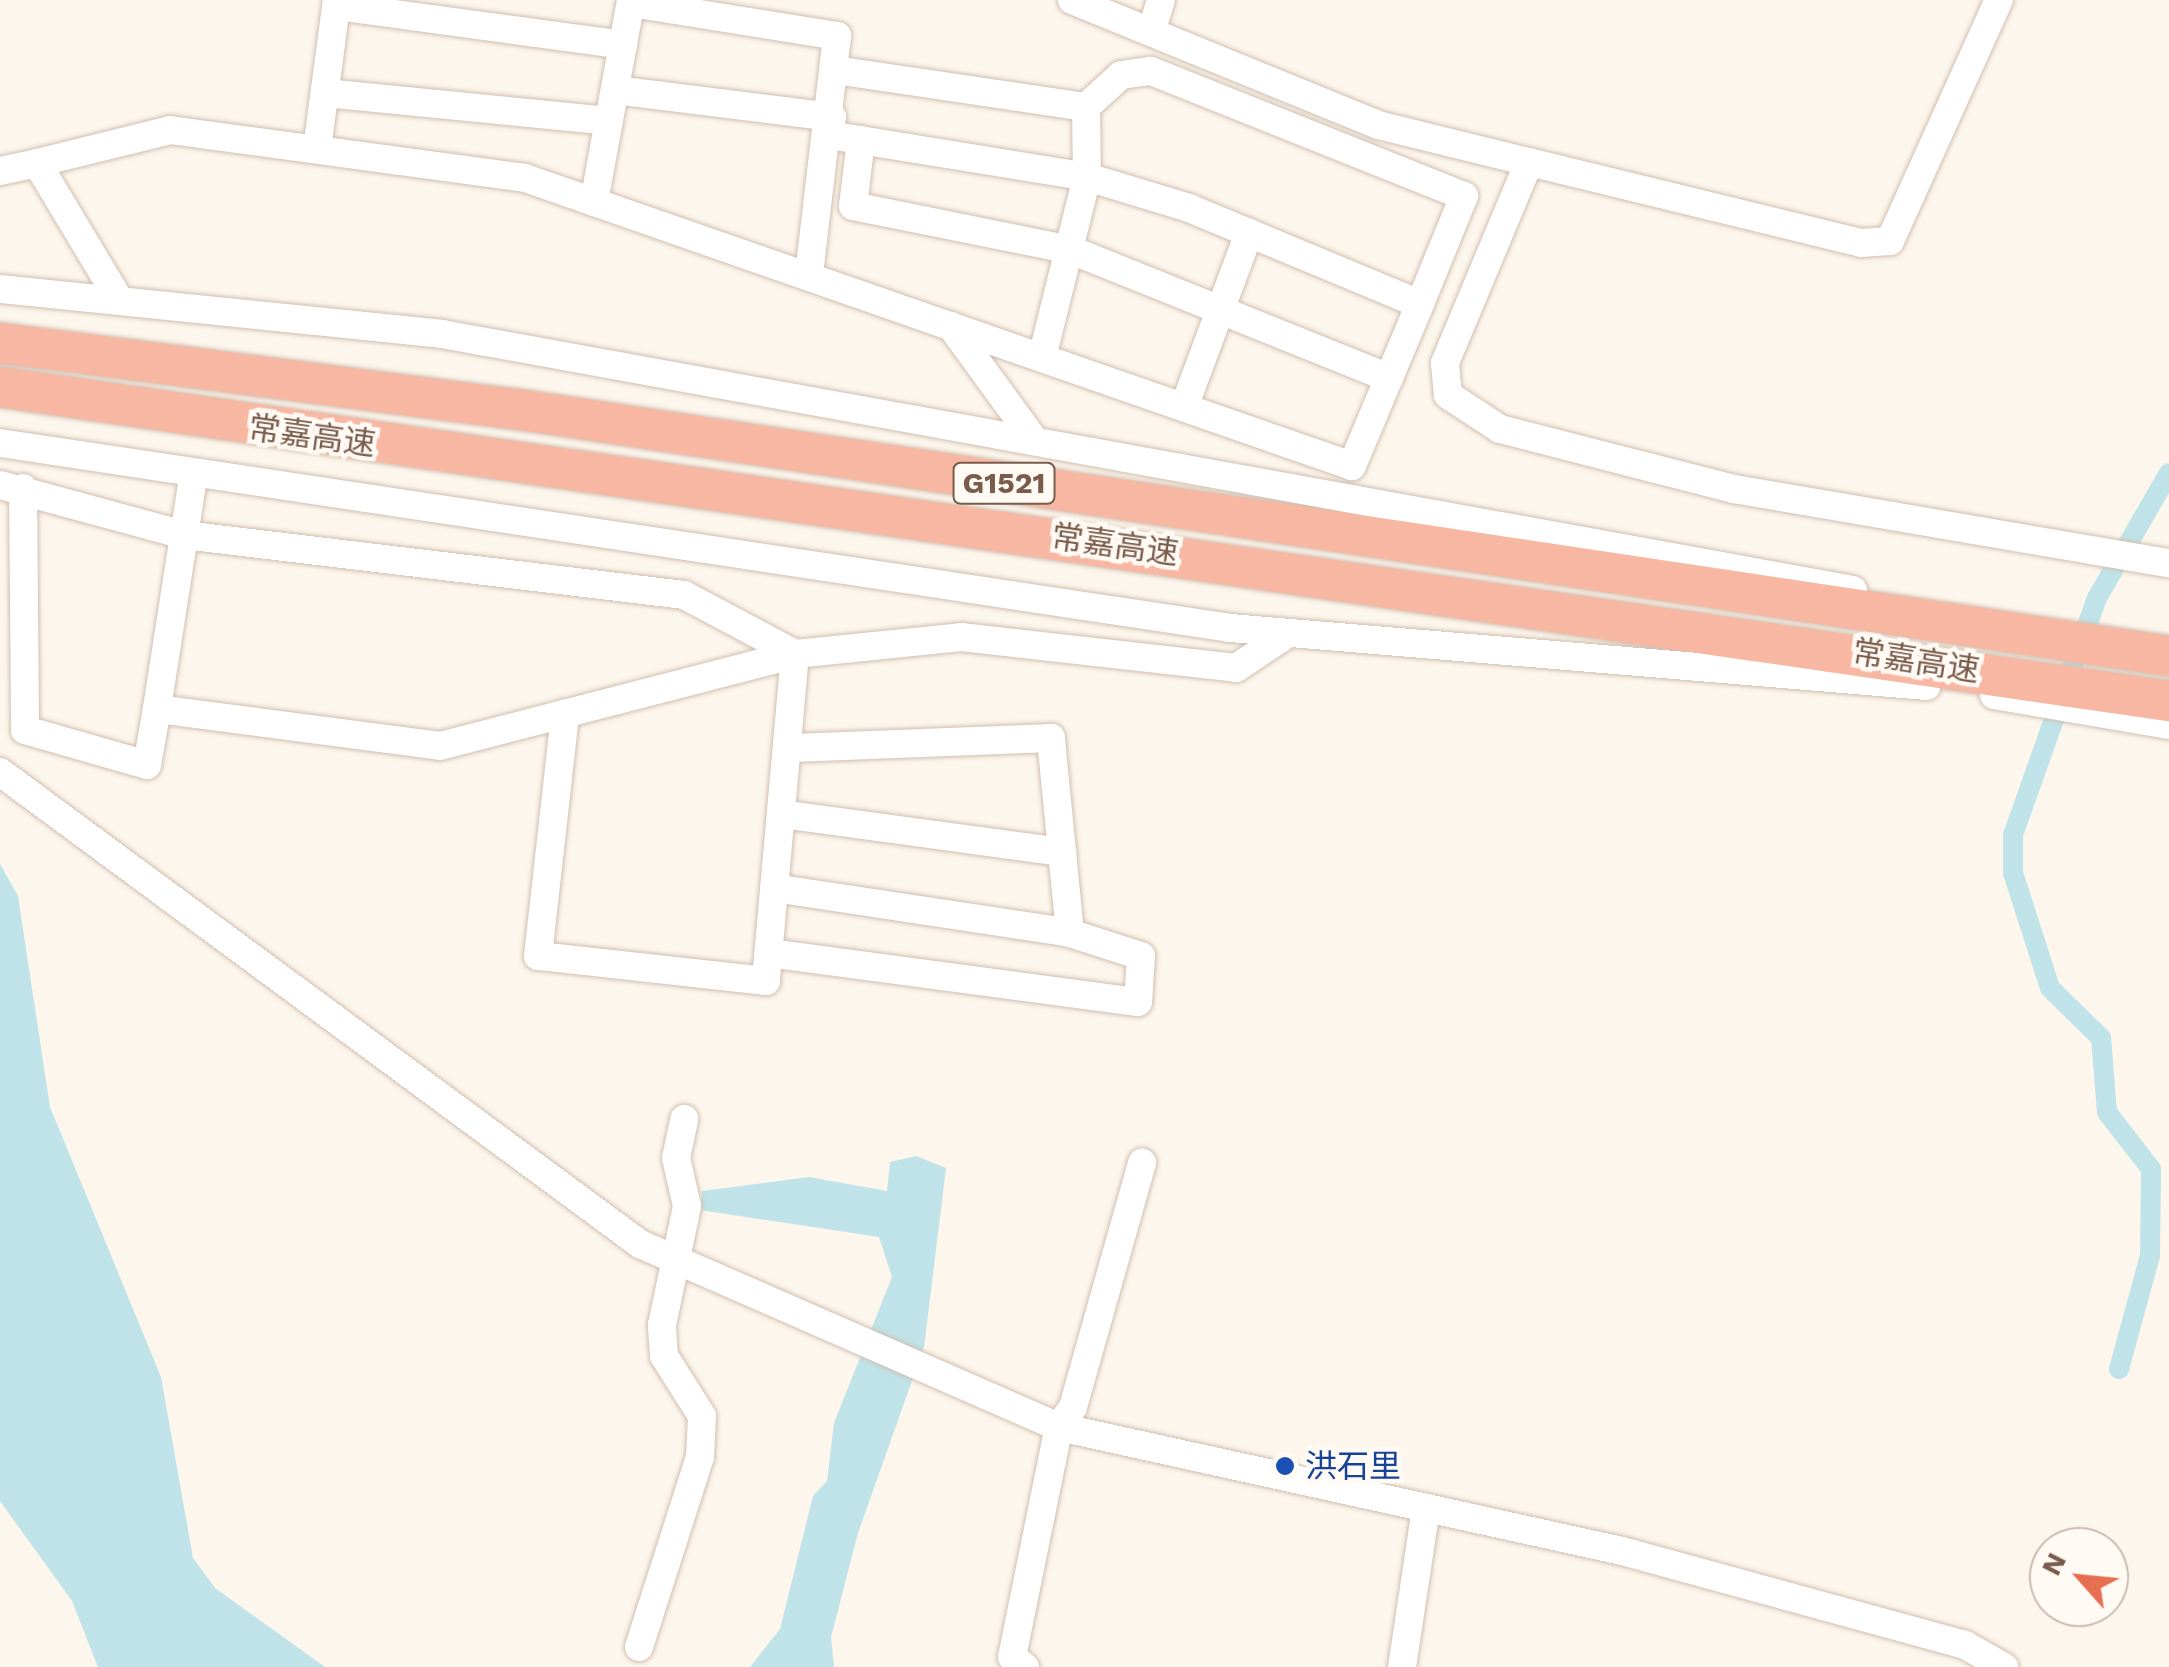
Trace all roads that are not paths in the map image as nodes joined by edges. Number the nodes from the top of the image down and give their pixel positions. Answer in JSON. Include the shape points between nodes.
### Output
{"nodes":[{"id":1,"x":1072,"y":0,"type":"edge"},
{"id":2,"x":1999,"y":0,"type":"edge"},
{"id":3,"x":631,"y":1,"type":"edge"},
{"id":4,"x":337,"y":3,"type":"edge"},
{"id":5,"x":1157,"y":13,"type":"edge"},
{"id":6,"x":623,"y":46,"type":"junction"},
{"id":7,"x":835,"y":70,"type":"junction"},
{"id":8,"x":615,"y":90,"type":"junction"},
{"id":9,"x":324,"y":92,"type":"junction"},
{"id":10,"x":1086,"y":106,"type":"junction"},
{"id":11,"x":609,"y":121,"type":"junction"},
{"id":12,"x":831,"y":126,"type":"junction"},
{"id":13,"x":861,"y":140,"type":"junction"},
{"id":14,"x":317,"y":150,"type":"junction"},
{"id":15,"x":36,"y":162,"type":"junction"},
{"id":16,"x":1528,"y":162,"type":"junction"},
{"id":17,"x":0,"y":170,"type":"edge"},
{"id":18,"x":1087,"y":177,"type":"junction"},
{"id":19,"x":594,"y":202,"type":"junction"},
{"id":20,"x":1249,"y":233,"type":"junction"},
{"id":21,"x":1071,"y":250,"type":"junction"},
{"id":22,"x":808,"y":276,"type":"junction"},
{"id":23,"x":0,"y":289,"type":"edge"},
{"id":24,"x":118,"y":296,"type":"junction"},
{"id":25,"x":1420,"y":304,"type":"junction"},
{"id":26,"x":950,"y":326,"type":"junction"},
{"id":27,"x":0,"y":343,"type":"edge"},
{"id":28,"x":1042,"y":358,"type":"junction"},
{"id":29,"x":1389,"y":378,"type":"junction"},
{"id":30,"x":0,"y":387,"type":"edge"},
{"id":31,"x":1184,"y":407,"type":"junction"},
{"id":32,"x":1032,"y":437,"type":"junction"},
{"id":33,"x":0,"y":443,"type":"edge"},
{"id":34,"x":193,"y":478,"type":"junction"},
{"id":35,"x":12,"y":487,"type":"edge"},
{"id":36,"x":184,"y":535,"type":"junction"},
{"id":37,"x":2166,"y":561,"type":"edge"},
{"id":38,"x":2008,"y":628,"type":"junction"},
{"id":39,"x":1287,"y":634,"type":"junction"},
{"id":40,"x":795,"y":654,"type":"junction"},
{"id":41,"x":2161,"y":655,"type":"edge"},
{"id":42,"x":2007,"y":686,"type":"junction"},
{"id":43,"x":2161,"y":708,"type":"edge"},
{"id":44,"x":156,"y":709,"type":"junction"},
{"id":45,"x":564,"y":714,"type":"junction"},
{"id":46,"x":787,"y":748,"type":"junction"},
{"id":47,"x":0,"y":772,"type":"edge"},
{"id":48,"x":781,"y":814,"type":"junction"},
{"id":49,"x":1062,"y":852,"type":"junction"},
{"id":50,"x":774,"y":888,"type":"junction"},
{"id":51,"x":1070,"y":933,"type":"junction"},
{"id":52,"x":768,"y":953,"type":"junction"},
{"id":53,"x":684,"y":1119,"type":"dead end"},
{"id":54,"x":1142,"y":1163,"type":"dead end"},
{"id":55,"x":680,"y":1260,"type":"junction"},
{"id":56,"x":1058,"y":1428,"type":"junction"},
{"id":57,"x":1426,"y":1508,"type":"junction"},
{"id":58,"x":639,"y":1647,"type":"dead end"},
{"id":59,"x":1025,"y":1667,"type":"edge"},
{"id":60,"x":1402,"y":1667,"type":"edge"},
{"id":61,"x":2004,"y":1667,"type":"edge"}],
"edges":[{"from":1,"to":5,"type":"street"},
{"from":2,"to":16,"type":"street","via":[[1890,241],[1861,243]]},
{"from":3,"to":6,"type":"street"},
{"from":3,"to":7,"type":"street","via":[[838,36]]},
{"from":4,"to":6,"type":"street"},
{"from":4,"to":9,"type":"street"},
{"from":5,"to":16,"type":"street","via":[[1378,125]]},
{"from":6,"to":8,"type":"street"},
{"from":7,"to":10,"type":"street"},
{"from":7,"to":12,"type":"street"},
{"from":8,"to":11,"type":"street"},
{"from":8,"to":12,"type":"street"},
{"from":9,"to":11,"type":"street"},
{"from":9,"to":14,"type":"street"},
{"from":10,"to":18,"type":"street"},
{"from":10,"to":25,"type":"street","via":[[1121,76],[1151,71],[1464,196]]},
{"from":11,"to":19,"type":"street"},
{"from":12,"to":13,"type":"street"},
{"from":12,"to":22,"type":"street"},
{"from":13,"to":18,"type":"street"},
{"from":13,"to":21,"type":"street","via":[[853,206]]},
{"from":14,"to":15,"type":"street","via":[[170,130]]},
{"from":14,"to":19,"type":"street","via":[[524,178]]},
{"from":15,"to":17,"type":"street"},
{"from":15,"to":24,"type":"street"},
{"from":16,"to":37,"type":"street","via":[[1444,363],[1448,395],[1500,430],[1734,489]]},
{"from":18,"to":20,"type":"street"},
{"from":18,"to":21,"type":"street"},
{"from":19,"to":22,"type":"street"},
{"from":20,"to":25,"type":"street"},
{"from":20,"to":31,"type":"street"},
{"from":21,"to":28,"type":"street"},
{"from":21,"to":29,"type":"street"},
{"from":22,"to":26,"type":"street"},
{"from":23,"to":24,"type":"street"},
{"from":24,"to":32,"type":"street","via":[[442,334]]},
{"from":25,"to":29,"type":"street"},
{"from":26,"to":28,"type":"street"},
{"from":26,"to":32,"type":"street"},
{"from":27,"to":38,"type":"highway","name":"常嘉高速","number":"G1521","via":[[548,414]]},
{"from":28,"to":31,"type":"street"},
{"from":29,"to":31,"type":"street","via":[[1352,466]]},
{"from":30,"to":42,"type":"highway","name":"常嘉高速","number":"G1521"},
{"from":32,"to":38,"type":"street","via":[[1882,596]]},
{"from":33,"to":34,"type":"street"},
{"from":34,"to":36,"type":"street"},
{"from":34,"to":39,"type":"street"},
{"from":35,"to":36,"type":"street"},
{"from":35,"to":44,"type":"street","via":[[25,730],[147,765]]},
{"from":36,"to":40,"type":"street","via":[[684,595]]},
{"from":36,"to":44,"type":"street"},
{"from":38,"to":41,"type":"highway","name":"常嘉高速","number":"G1521"},
{"from":39,"to":40,"type":"street","via":[[1236,668],[961,637]]},
{"from":39,"to":42,"type":"street"},
{"from":40,"to":45,"type":"street"},
{"from":40,"to":46,"type":"street"},
{"from":42,"to":43,"type":"highway","name":"常嘉高速","number":"G1521"},
{"from":42,"to":43,"type":"street","via":[[2100,713]]},
{"from":44,"to":45,"type":"street","via":[[440,746]]},
{"from":45,"to":52,"type":"street","via":[[538,956],[766,981]]},
{"from":46,"to":48,"type":"street"},
{"from":46,"to":49,"type":"street","via":[[1050,738]]},
{"from":47,"to":55,"type":"street","via":[[549,1186]]},
{"from":48,"to":49,"type":"street"},
{"from":48,"to":50,"type":"street"},
{"from":49,"to":51,"type":"street"},
{"from":50,"to":51,"type":"street"},
{"from":50,"to":52,"type":"street"},
{"from":51,"to":52,"type":"street","via":[[1140,956],[1138,1002]]},
{"from":53,"to":55,"type":"street","via":[[676,1158],[687,1206]]},
{"from":54,"to":56,"type":"street","via":[[1074,1407]]},
{"from":55,"to":56,"type":"street"},
{"from":55,"to":58,"type":"street","via":[[662,1325],[664,1356],[702,1416],[700,1457]]},
{"from":56,"to":57,"type":"street"},
{"from":56,"to":59,"type":"street","via":[[1012,1657]]},
{"from":57,"to":60,"type":"street"},
{"from":57,"to":61,"type":"street","via":[[1965,1645]]}]}
